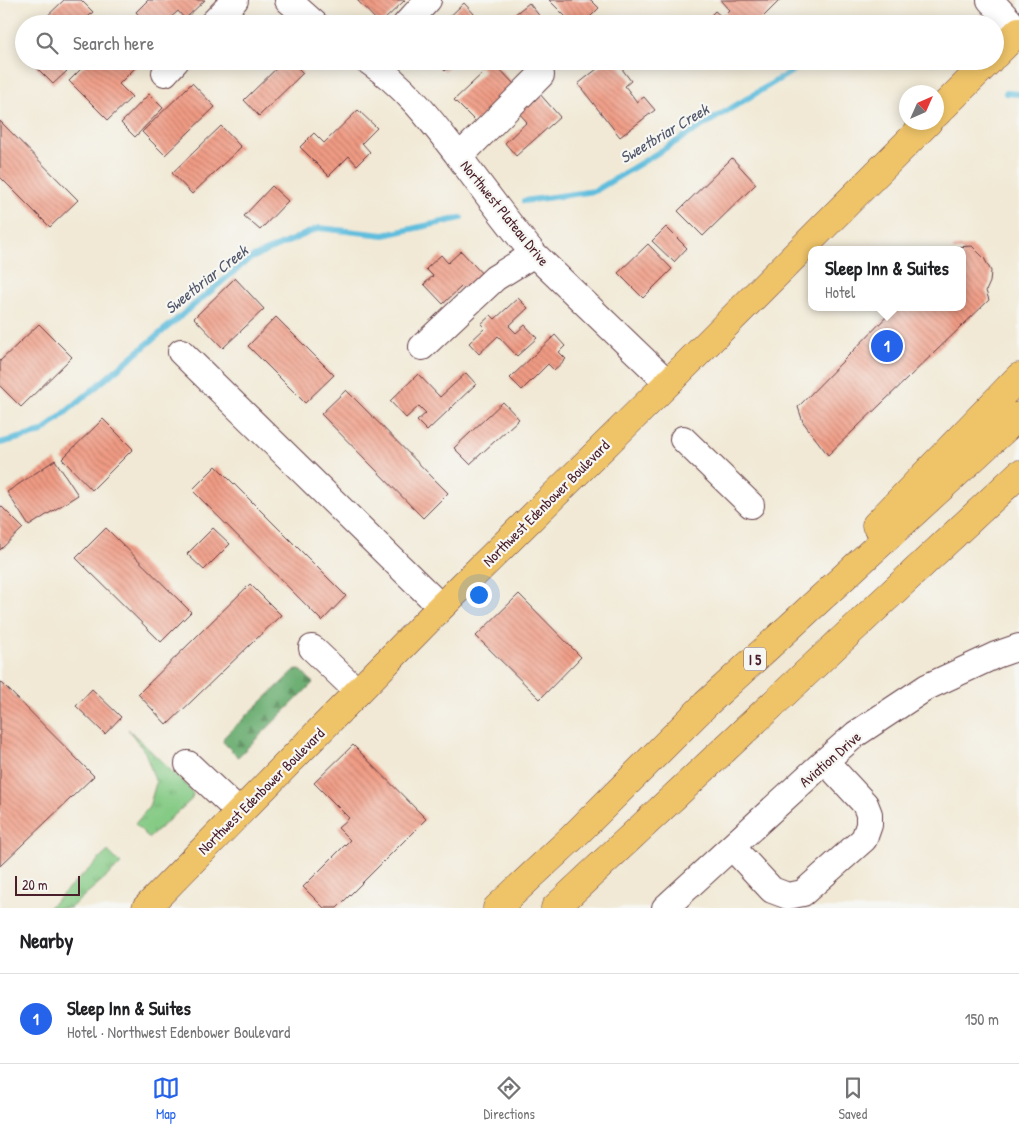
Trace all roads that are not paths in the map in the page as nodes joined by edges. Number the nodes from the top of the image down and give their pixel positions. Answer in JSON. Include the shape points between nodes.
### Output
{"nodes":[{"id":1,"x":235,"y":0,"type":"edge"},
{"id":2,"x":288,"y":0,"type":"edge"},
{"id":3,"x":428,"y":0,"type":"edge"},
{"id":4,"x":990,"y":0,"type":"edge"},
{"id":5,"x":221,"y":15,"type":"edge"},
{"id":6,"x":305,"y":15,"type":"edge"},
{"id":7,"x":414,"y":15,"type":"edge"},
{"id":8,"x":1019,"y":31,"type":"edge"},
{"id":9,"x":1004,"y":46,"type":"edge"},
{"id":10,"x":381,"y":70,"type":"edge"},
{"id":11,"x":980,"y":70,"type":"edge"},
{"id":12,"x":541,"y":75,"type":"dead end"},
{"id":13,"x":944,"y":106,"type":"edge"},
{"id":14,"x":920,"y":130,"type":"edge"},
{"id":15,"x":459,"y":157,"type":"junction"},
{"id":16,"x":534,"y":254,"type":"junction"},
{"id":17,"x":422,"y":347,"type":"dead end"},
{"id":18,"x":182,"y":352,"type":"dead end"},
{"id":19,"x":1019,"y":377,"type":"edge"},
{"id":20,"x":668,"y":383,"type":"junction"},
{"id":21,"x":1019,"y":416,"type":"edge"},
{"id":22,"x":683,"y":439,"type":"dead end"},
{"id":23,"x":1019,"y":474,"type":"edge"},
{"id":24,"x":751,"y":505,"type":"dead end"},
{"id":25,"x":442,"y":607,"type":"junction"},
{"id":26,"x":1019,"y":646,"type":"edge"},
{"id":27,"x":312,"y":648,"type":"dead end"},
{"id":28,"x":358,"y":692,"type":"junction"},
{"id":29,"x":706,"y":704,"type":"junction"},
{"id":30,"x":825,"y":761,"type":"junction"},
{"id":31,"x":188,"y":764,"type":"dead end"},
{"id":32,"x":239,"y":812,"type":"junction"},
{"id":33,"x":732,"y":847,"type":"junction"},
{"id":34,"x":146,"y":908,"type":"edge"},
{"id":35,"x":497,"y":908,"type":"edge"},
{"id":36,"x":555,"y":908,"type":"edge"},
{"id":37,"x":665,"y":908,"type":"edge"}],
"edges":[{"from":1,"to":5,"type":"street"},
{"from":2,"to":6,"type":"street"},
{"from":3,"to":7,"type":"street"},
{"from":4,"to":8,"type":"street"},
{"from":8,"to":9,"type":"main road"},
{"from":10,"to":15,"type":"street","name":"Northwest Plateau Drive","via":[[426,113]]},
{"from":11,"to":13,"type":"main road"},
{"from":12,"to":15,"type":"street"},
{"from":14,"to":20,"type":"main road","name":"Northwest Edenbower Boulevard"},
{"from":15,"to":16,"type":"street","name":"Northwest Plateau Drive"},
{"from":16,"to":17,"type":"street","via":[[495,278]]},
{"from":16,"to":20,"type":"street","name":"Northwest Plateau Drive"},
{"from":18,"to":25,"type":"street"},
{"from":19,"to":29,"type":"main road"},
{"from":20,"to":25,"type":"main road","name":"Northwest Edenbower Boulevard"},
{"from":21,"to":29,"type":"main road","number":"I 5"},
{"from":22,"to":24,"type":"street"},
{"from":23,"to":36,"type":"main road"},
{"from":25,"to":28,"type":"main road","name":"Northwest Edenbower Boulevard"},
{"from":26,"to":30,"type":"street","name":"Aviation Drive","via":[[927,687],[856,734]]},
{"from":27,"to":28,"type":"street"},
{"from":28,"to":32,"type":"main road","name":"Northwest Edenbower Boulevard"},
{"from":29,"to":35,"type":"main road","number":"I 5"},
{"from":30,"to":33,"type":"street","name":"Aviation Drive"},
{"from":30,"to":33,"type":"street","via":[[865,804],[869,825],[864,839],[803,893],[788,896],[772,890]]},
{"from":31,"to":32,"type":"street"},
{"from":32,"to":34,"type":"main road","name":"Northwest Edenbower Boulevard"},
{"from":33,"to":37,"type":"street","name":"Aviation Drive"}]}
